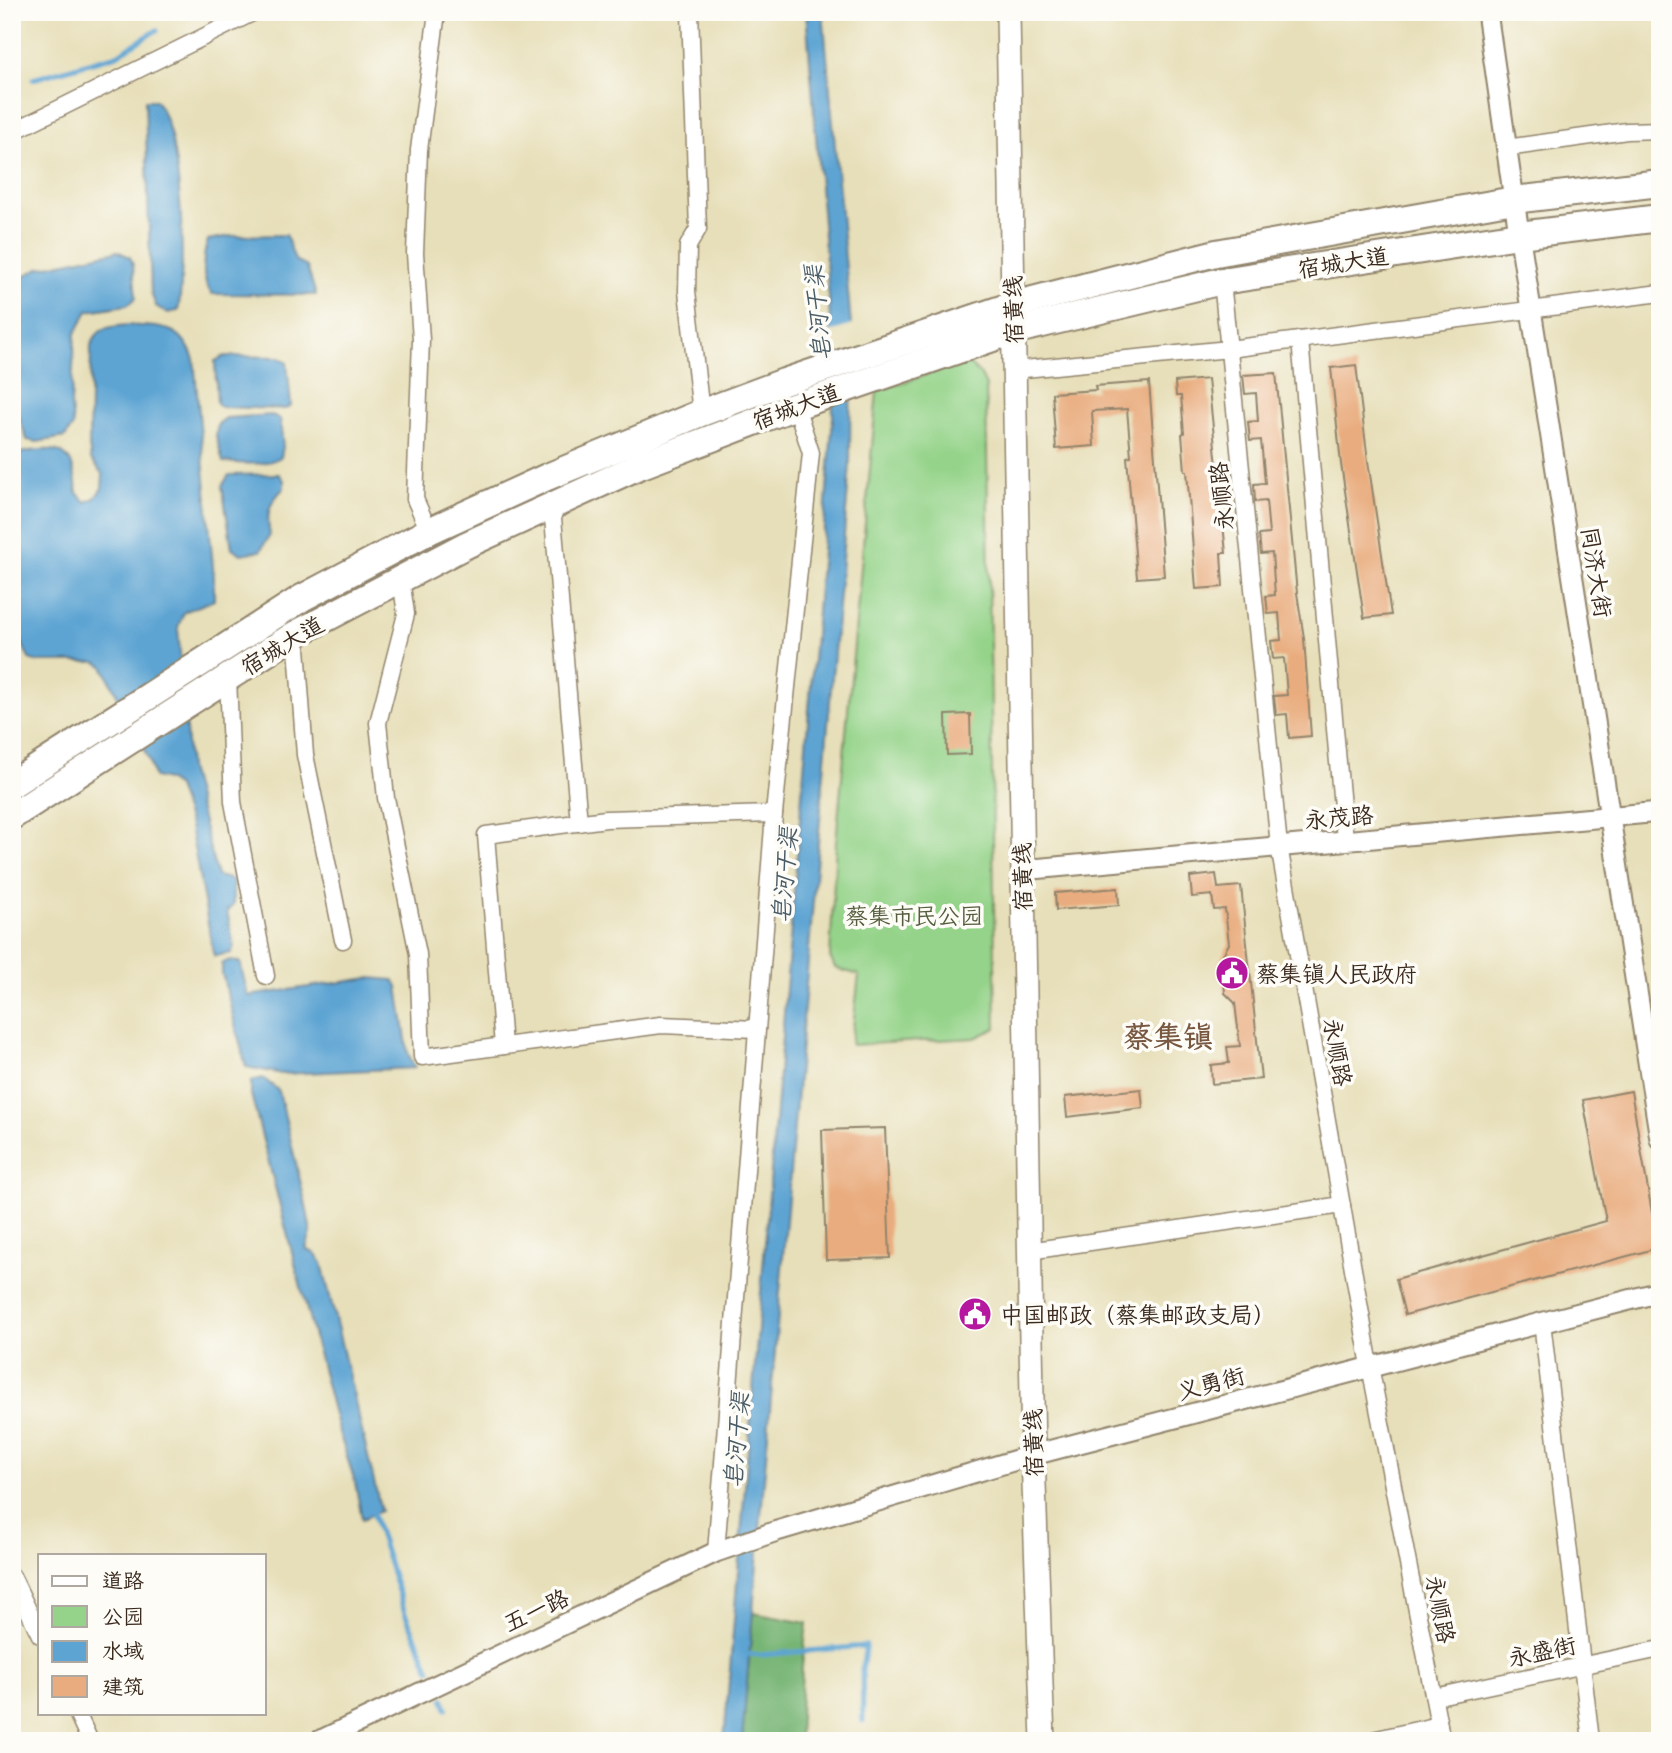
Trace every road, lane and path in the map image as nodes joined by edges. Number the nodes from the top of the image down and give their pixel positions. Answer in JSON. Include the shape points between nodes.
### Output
{"nodes":[{"id":1,"x":254,"y":12,"type":"edge"},
{"id":2,"x":437,"y":12,"type":"edge"},
{"id":3,"x":690,"y":12,"type":"edge"},
{"id":4,"x":1008,"y":12,"type":"edge"},
{"id":5,"x":1487,"y":12,"type":"edge"},
{"id":6,"x":1660,"y":130,"type":"edge"},
{"id":7,"x":12,"y":132,"type":"edge"},
{"id":8,"x":1506,"y":148,"type":"junction"},
{"id":9,"x":1660,"y":183,"type":"edge"},
{"id":10,"x":1514,"y":201,"type":"junction"},
{"id":11,"x":1660,"y":218,"type":"edge"},
{"id":12,"x":1519,"y":235,"type":"junction"},
{"id":13,"x":1222,"y":281,"type":"junction"},
{"id":14,"x":1660,"y":293,"type":"edge"},
{"id":15,"x":1013,"y":305,"type":"junction"},
{"id":16,"x":1532,"y":310,"type":"junction"},
{"id":17,"x":1013,"y":331,"type":"junction"},
{"id":18,"x":1300,"y":340,"type":"junction"},
{"id":19,"x":1229,"y":349,"type":"junction"},
{"id":20,"x":886,"y":360,"type":"junction"},
{"id":21,"x":1014,"y":370,"type":"junction"},
{"id":22,"x":796,"y":406,"type":"junction"},
{"id":23,"x":701,"y":412,"type":"junction"},
{"id":24,"x":552,"y":506,"type":"junction"},
{"id":25,"x":429,"y":531,"type":"junction"},
{"id":26,"x":401,"y":579,"type":"junction"},
{"id":27,"x":296,"y":634,"type":"junction"},
{"id":28,"x":228,"y":677,"type":"junction"},
{"id":29,"x":12,"y":784,"type":"edge"},
{"id":30,"x":1660,"y":812,"type":"edge"},
{"id":31,"x":774,"y":814,"type":"junction"},
{"id":32,"x":12,"y":816,"type":"edge"},
{"id":33,"x":1610,"y":816,"type":"junction"},
{"id":34,"x":579,"y":823,"type":"junction"},
{"id":35,"x":1345,"y":840,"type":"junction"},
{"id":36,"x":1279,"y":846,"type":"junction"},
{"id":37,"x":1022,"y":870,"type":"junction"},
{"id":38,"x":344,"y":940,"type":"dead end"},
{"id":39,"x":266,"y":976,"type":"dead end"},
{"id":40,"x":757,"y":1029,"type":"junction"},
{"id":41,"x":503,"y":1046,"type":"junction"},
{"id":42,"x":1660,"y":1139,"type":"edge"},
{"id":43,"x":1342,"y":1205,"type":"junction"},
{"id":44,"x":1029,"y":1251,"type":"junction"},
{"id":45,"x":1660,"y":1292,"type":"edge"},
{"id":46,"x":1542,"y":1322,"type":"junction"},
{"id":47,"x":1370,"y":1366,"type":"junction"},
{"id":48,"x":1033,"y":1455,"type":"junction"},
{"id":49,"x":777,"y":1531,"type":"joint"},
{"id":50,"x":716,"y":1552,"type":"junction"},
{"id":51,"x":12,"y":1576,"type":"edge"},
{"id":52,"x":38,"y":1631,"type":"edge"},
{"id":53,"x":1660,"y":1649,"type":"edge"},
{"id":54,"x":1581,"y":1666,"type":"junction"},
{"id":55,"x":1434,"y":1697,"type":"junction"},
{"id":56,"x":77,"y":1714,"type":"edge"},
{"id":57,"x":1440,"y":1733,"type":"edge"},
{"id":58,"x":90,"y":1741,"type":"edge"},
{"id":59,"x":319,"y":1741,"type":"edge"},
{"id":60,"x":1043,"y":1741,"type":"edge"},
{"id":61,"x":1368,"y":1741,"type":"edge"},
{"id":62,"x":1591,"y":1741,"type":"edge"}],
"edges":[{"from":1,"to":7,"type":"street"},
{"from":2,"to":25,"type":"street","via":[[419,150],[415,253],[421,340],[415,499]]},
{"from":3,"to":23,"type":"street","via":[[698,229],[688,246],[687,291]]},
{"from":4,"to":15,"type":"main road","name":"宿黄线"},
{"from":5,"to":8,"type":"street","name":"同济大街"},
{"from":6,"to":8,"type":"street"},
{"from":8,"to":10,"type":"street","name":"同济大街"},
{"from":9,"to":10,"type":"main road","name":"宿城大道"},
{"from":10,"to":12,"type":"street","name":"同济大街"},
{"from":10,"to":15,"type":"main road","name":"宿城大道","via":[[1216,253]]},
{"from":11,"to":12,"type":"main road","name":"宿城大道"},
{"from":12,"to":13,"type":"main road","name":"宿城大道"},
{"from":12,"to":16,"type":"street","name":"同济大街"},
{"from":13,"to":17,"type":"main road","name":"宿城大道"},
{"from":13,"to":19,"type":"street","name":"永顺路"},
{"from":14,"to":16,"type":"street"},
{"from":15,"to":17,"type":"main road","name":"宿黄线"},
{"from":15,"to":20,"type":"main road","name":"宿城大道"},
{"from":16,"to":18,"type":"street"},
{"from":16,"to":33,"type":"street","name":"同济大街"},
{"from":17,"to":20,"type":"main road","name":"宿城大道"},
{"from":17,"to":21,"type":"main road","name":"宿黄线"},
{"from":18,"to":19,"type":"street"},
{"from":18,"to":35,"type":"street"},
{"from":19,"to":21,"type":"street"},
{"from":19,"to":36,"type":"street","name":"永顺路"},
{"from":20,"to":22,"type":"main road","name":"宿城大道"},
{"from":20,"to":23,"type":"main road","name":"宿城大道","via":[[784,382]]},
{"from":21,"to":37,"type":"main road","name":"宿黄线"},
{"from":22,"to":24,"type":"main road","name":"宿城大道","via":[[639,466]]},
{"from":22,"to":31,"type":"street","via":[[811,453]]},
{"from":23,"to":25,"type":"main road","name":"宿城大道"},
{"from":24,"to":26,"type":"main road","name":"宿城大道"},
{"from":24,"to":34,"type":"street"},
{"from":25,"to":29,"type":"main road","name":"宿城大道","via":[[302,598]]},
{"from":26,"to":27,"type":"main road","name":"宿城大道"},
{"from":26,"to":41,"type":"street","via":[[406,614],[378,723],[386,798],[418,954],[422,1057]]},
{"from":27,"to":28,"type":"main road","name":"宿城大道"},
{"from":27,"to":38,"type":"street","via":[[305,755]]},
{"from":28,"to":32,"type":"main road","name":"宿城大道"},
{"from":28,"to":39,"type":"street","via":[[233,802]]},
{"from":30,"to":33,"type":"street","name":"永茂路"},
{"from":31,"to":34,"type":"street"},
{"from":31,"to":40,"type":"street"},
{"from":33,"to":35,"type":"street","name":"永茂路"},
{"from":33,"to":42,"type":"street","name":"同济大街"},
{"from":34,"to":41,"type":"street","via":[[486,835]]},
{"from":35,"to":36,"type":"street","name":"永茂路"},
{"from":36,"to":37,"type":"street","name":"永茂路"},
{"from":36,"to":43,"type":"street","name":"永顺路"},
{"from":37,"to":44,"type":"main road","name":"宿黄线"},
{"from":40,"to":41,"type":"street","via":[[660,1025]]},
{"from":40,"to":50,"type":"street"},
{"from":43,"to":44,"type":"street"},
{"from":43,"to":47,"type":"street","name":"永顺路"},
{"from":44,"to":48,"type":"main road","name":"宿黄线"},
{"from":45,"to":46,"type":"street","name":"义勇街"},
{"from":46,"to":47,"type":"street","name":"义勇街"},
{"from":46,"to":54,"type":"street"},
{"from":47,"to":48,"type":"street","name":"义勇街"},
{"from":47,"to":55,"type":"street","name":"永顺路"},
{"from":48,"to":49,"type":"street","name":"义勇街"},
{"from":48,"to":60,"type":"main road","name":"宿黄线"},
{"from":49,"to":50,"type":"street","name":"五一路"},
{"from":50,"to":59,"type":"street","name":"五一路"},
{"from":51,"to":52,"type":"street"},
{"from":53,"to":54,"type":"street","name":"永盛街"},
{"from":54,"to":55,"type":"street","name":"永盛街"},
{"from":54,"to":62,"type":"street"},
{"from":55,"to":57,"type":"street","name":"永顺路"},
{"from":56,"to":58,"type":"street"},
{"from":57,"to":61,"type":"street"}]}
